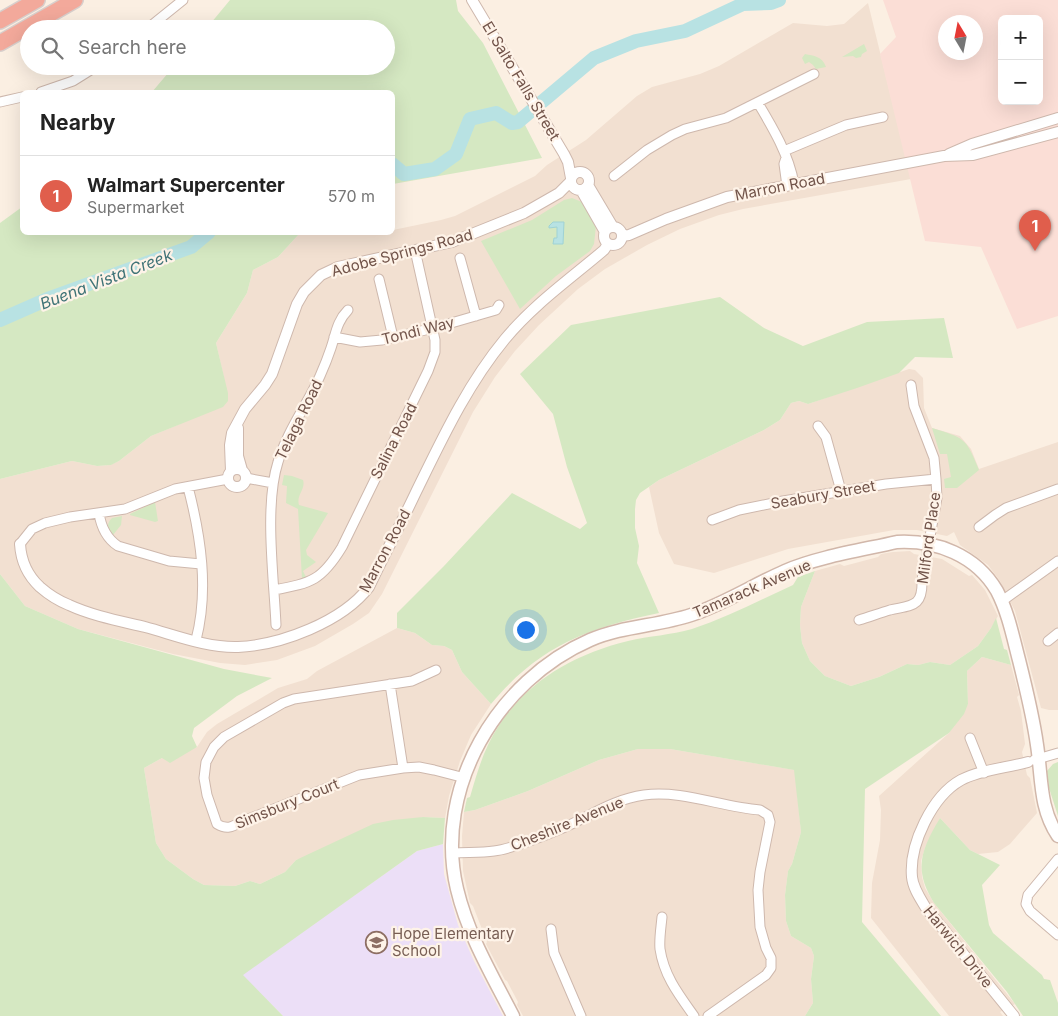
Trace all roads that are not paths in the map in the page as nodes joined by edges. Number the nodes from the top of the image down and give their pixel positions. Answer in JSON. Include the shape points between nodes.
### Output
{"nodes":[{"id":1,"x":37,"y":0,"type":"edge"},
{"id":2,"x":75,"y":0,"type":"edge"},
{"id":3,"x":183,"y":0,"type":"edge"},
{"id":4,"x":472,"y":0,"type":"edge"},
{"id":5,"x":40,"y":20,"type":"edge"},
{"id":6,"x":158,"y":20,"type":"edge"},
{"id":7,"x":0,"y":21,"type":"edge"},
{"id":8,"x":20,"y":32,"type":"edge"},
{"id":9,"x":0,"y":43,"type":"edge"},
{"id":10,"x":814,"y":74,"type":"dead end"},
{"id":11,"x":82,"y":75,"type":"edge"},
{"id":12,"x":47,"y":90,"type":"edge"},
{"id":13,"x":20,"y":97,"type":"edge"},
{"id":14,"x":0,"y":102,"type":"edge"},
{"id":15,"x":758,"y":103,"type":"junction"},
{"id":16,"x":883,"y":117,"type":"dead end"},
{"id":17,"x":1058,"y":118,"type":"edge"},
{"id":18,"x":1058,"y":132,"type":"edge"},
{"id":19,"x":785,"y":155,"type":"junction"},
{"id":20,"x":944,"y":156,"type":"junction"},
{"id":21,"x":566,"y":158,"type":"junction"},
{"id":22,"x":580,"y":172,"type":"junction"},
{"id":23,"x":614,"y":176,"type":"dead end"},
{"id":24,"x":577,"y":185,"type":"junction"},
{"id":25,"x":790,"y":185,"type":"junction"},
{"id":26,"x":609,"y":230,"type":"junction"},
{"id":27,"x":622,"y":236,"type":"junction"},
{"id":28,"x":608,"y":244,"type":"junction"},
{"id":29,"x":415,"y":250,"type":"junction"},
{"id":30,"x":460,"y":258,"type":"dead end"},
{"id":31,"x":379,"y":279,"type":"dead end"},
{"id":32,"x":500,"y":306,"type":"dead end"},
{"id":33,"x":348,"y":310,"type":"dead end"},
{"id":34,"x":476,"y":316,"type":"junction"},
{"id":35,"x":434,"y":328,"type":"junction"},
{"id":36,"x":334,"y":337,"type":"junction"},
{"id":37,"x":393,"y":337,"type":"junction"},
{"id":38,"x":911,"y":385,"type":"dead end"},
{"id":39,"x":237,"y":425,"type":"junction"},
{"id":40,"x":818,"y":426,"type":"dead end"},
{"id":41,"x":244,"y":474,"type":"junction"},
{"id":42,"x":229,"y":475,"type":"junction"},
{"id":43,"x":936,"y":480,"type":"junction"},
{"id":44,"x":272,"y":483,"type":"junction"},
{"id":45,"x":188,"y":487,"type":"junction"},
{"id":46,"x":841,"y":491,"type":"junction"},
{"id":47,"x":1057,"y":491,"type":"edge"},
{"id":48,"x":99,"y":513,"type":"junction"},
{"id":49,"x":712,"y":520,"type":"dead end"},
{"id":50,"x":979,"y":527,"type":"dead end"},
{"id":51,"x":20,"y":544,"type":"joint"},
{"id":52,"x":928,"y":544,"type":"junction"},
{"id":53,"x":1058,"y":561,"type":"edge"},
{"id":54,"x":201,"y":564,"type":"junction"},
{"id":55,"x":274,"y":590,"type":"junction"},
{"id":56,"x":1002,"y":601,"type":"junction"},
{"id":57,"x":859,"y":620,"type":"dead end"},
{"id":58,"x":276,"y":626,"type":"dead end"},
{"id":59,"x":1058,"y":633,"type":"edge"},
{"id":60,"x":196,"y":640,"type":"junction"},
{"id":61,"x":1048,"y":641,"type":"dead end"},
{"id":62,"x":436,"y":670,"type":"dead end"},
{"id":63,"x":390,"y":684,"type":"junction"},
{"id":64,"x":970,"y":738,"type":"dead end"},
{"id":65,"x":1058,"y":753,"type":"edge"},
{"id":66,"x":1033,"y":761,"type":"junction"},
{"id":67,"x":403,"y":768,"type":"junction"},
{"id":68,"x":984,"y":773,"type":"junction"},
{"id":69,"x":465,"y":778,"type":"junction"},
{"id":70,"x":1058,"y":836,"type":"edge"},
{"id":71,"x":452,"y":853,"type":"junction"},
{"id":72,"x":1058,"y":858,"type":"edge"},
{"id":73,"x":662,"y":917,"type":"dead end"},
{"id":74,"x":551,"y":929,"type":"dead end"},
{"id":75,"x":1058,"y":935,"type":"edge"},
{"id":76,"x":513,"y":1016,"type":"edge"},
{"id":77,"x":581,"y":1016,"type":"edge"},
{"id":78,"x":694,"y":1016,"type":"edge"},
{"id":79,"x":708,"y":1016,"type":"edge"},
{"id":80,"x":1014,"y":1016,"type":"edge"}],
"edges":[{"from":1,"to":7,"type":"highway"},
{"from":2,"to":5,"type":"highway"},
{"from":3,"to":6,"type":"street"},
{"from":4,"to":21,"type":"street","name":"El Salto Falls Street"},
{"from":8,"to":9,"type":"highway"},
{"from":10,"to":15,"type":"street"},
{"from":11,"to":12,"type":"street"},
{"from":13,"to":14,"type":"street"},
{"from":15,"to":19,"type":"street"},
{"from":15,"to":23,"type":"street","via":[[726,118],[685,129],[647,150]]},
{"from":16,"to":19,"type":"street","via":[[846,125]]},
{"from":17,"to":20,"type":"street","name":"Marron Road","via":[[972,144]]},
{"from":18,"to":20,"type":"street","name":"Marron Road","via":[[973,155]]},
{"from":19,"to":25,"type":"street","via":[[790,162]]},
{"from":20,"to":25,"type":"street","name":"Marron Road"},
{"from":21,"to":22,"type":"street","name":"El Salto Falls Street"},
{"from":21,"to":24,"type":"street","name":"El Salto Falls Street"},
{"from":22,"to":24,"type":"street","via":[[574,174]]},
{"from":22,"to":24,"type":"street","via":[[589,180]]},
{"from":24,"to":26,"type":"street","name":"El Salto Falls Street"},
{"from":24,"to":29,"type":"street","name":"Adobe Springs Road","via":[[524,213],[469,236]]},
{"from":25,"to":27,"type":"street","name":"Marron Road","via":[[727,197]]},
{"from":26,"to":27,"type":"street","via":[[618,229]]},
{"from":26,"to":28,"type":"street","via":[[604,238]]},
{"from":27,"to":28,"type":"street","via":[[619,244]]},
{"from":28,"to":60,"type":"street","name":"Marron Road","via":[[529,313],[473,383],[445,432],[369,588],[360,598],[322,623],[278,642],[237,647]]},
{"from":29,"to":35,"type":"street","name":"Salina Road"},
{"from":29,"to":39,"type":"street","name":"Adobe Springs Road","via":[[338,267],[311,284],[297,304],[272,374]]},
{"from":30,"to":34,"type":"street"},
{"from":31,"to":37,"type":"street"},
{"from":32,"to":34,"type":"street","name":"Tondi Way"},
{"from":33,"to":36,"type":"street","name":"Telaga Road"},
{"from":34,"to":35,"type":"street","name":"Tondi Way"},
{"from":35,"to":37,"type":"street","name":"Tondi Way"},
{"from":35,"to":55,"type":"street","name":"Salina Road","via":[[435,352],[428,371],[342,547],[318,577],[304,584]]},
{"from":36,"to":37,"type":"street","name":"Tondi Way","via":[[360,342]]},
{"from":36,"to":44,"type":"street","name":"Telaga Road","via":[[315,387],[286,440]]},
{"from":38,"to":43,"type":"street","name":"Milford Place","via":[[914,406],[934,458]]},
{"from":39,"to":41,"type":"street","via":[[238,456]]},
{"from":39,"to":42,"type":"street","name":"Adobe Springs Road","via":[[231,439]]},
{"from":40,"to":46,"type":"street","via":[[826,438]]},
{"from":41,"to":42,"type":"street","via":[[236,469]]},
{"from":41,"to":42,"type":"street","via":[[243,485],[237,487],[231,485]]},
{"from":41,"to":44,"type":"street"},
{"from":42,"to":45,"type":"street"},
{"from":43,"to":46,"type":"street","name":"Seabury Street"},
{"from":43,"to":52,"type":"street","name":"Milford Place","via":[[937,498]]},
{"from":44,"to":55,"type":"street","name":"Telaga Road"},
{"from":45,"to":48,"type":"street","via":[[125,509]]},
{"from":45,"to":54,"type":"street","via":[[198,529]]},
{"from":46,"to":49,"type":"street","name":"Seabury Street","via":[[739,510]]},
{"from":47,"to":50,"type":"street","via":[[1006,508]]},
{"from":48,"to":51,"type":"street","via":[[44,523],[32,529]]},
{"from":48,"to":54,"type":"street","via":[[105,533],[118,546],[169,561]]},
{"from":51,"to":60,"type":"street","name":"Marron Road","via":[[28,574],[54,598],[81,610]]},
{"from":52,"to":56,"type":"main road","name":"Tamarack Avenue","via":[[953,551],[973,564]]},
{"from":52,"to":57,"type":"street","name":"Milford Place","via":[[922,593],[918,601]]},
{"from":52,"to":69,"type":"main road","name":"Tamarack Avenue","via":[[897,542],[805,564],[689,616],[617,631],[564,653],[541,668],[503,706],[488,727]]},
{"from":53,"to":56,"type":"street"},
{"from":54,"to":60,"type":"street","via":[[203,603]]},
{"from":55,"to":58,"type":"street","name":"Telaga Road"},
{"from":56,"to":66,"type":"main road","name":"Tamarack Avenue","via":[[1031,706]]},
{"from":59,"to":61,"type":"street"},
{"from":62,"to":63,"type":"street","name":"Simsbury Court","via":[[412,681]]},
{"from":63,"to":67,"type":"street"},
{"from":63,"to":67,"type":"street","name":"Simsbury Court","via":[[284,703],[224,737],[206,762],[204,778],[217,824],[231,828],[359,775]]},
{"from":64,"to":68,"type":"street"},
{"from":65,"to":66,"type":"street","name":"Harwich Drive"},
{"from":66,"to":68,"type":"street","name":"Harwich Drive"},
{"from":66,"to":70,"type":"main road","name":"Tamarack Avenue","via":[[1046,811]]},
{"from":67,"to":69,"type":"street","name":"Simsbury Court","via":[[419,767]]},
{"from":68,"to":80,"type":"street","name":"Harwich Drive","via":[[962,780],[937,801],[917,841],[912,879],[926,908]]},
{"from":69,"to":71,"type":"main road","name":"Tamarack Avenue","via":[[453,826]]},
{"from":71,"to":76,"type":"main road","name":"Tamarack Avenue","via":[[457,888],[468,925]]},
{"from":71,"to":79,"type":"street","name":"Cheshire Avenue","via":[[507,848],[562,829],[609,805],[644,795],[687,796],[760,810],[768,815],[770,822],[758,890],[760,927],[771,958],[771,968],[766,975]]},
{"from":72,"to":75,"type":"street","via":[[1028,895],[1026,904]]},
{"from":73,"to":78,"type":"street","via":[[660,948],[664,969]]},
{"from":74,"to":77,"type":"street","via":[[554,953]]}]}
